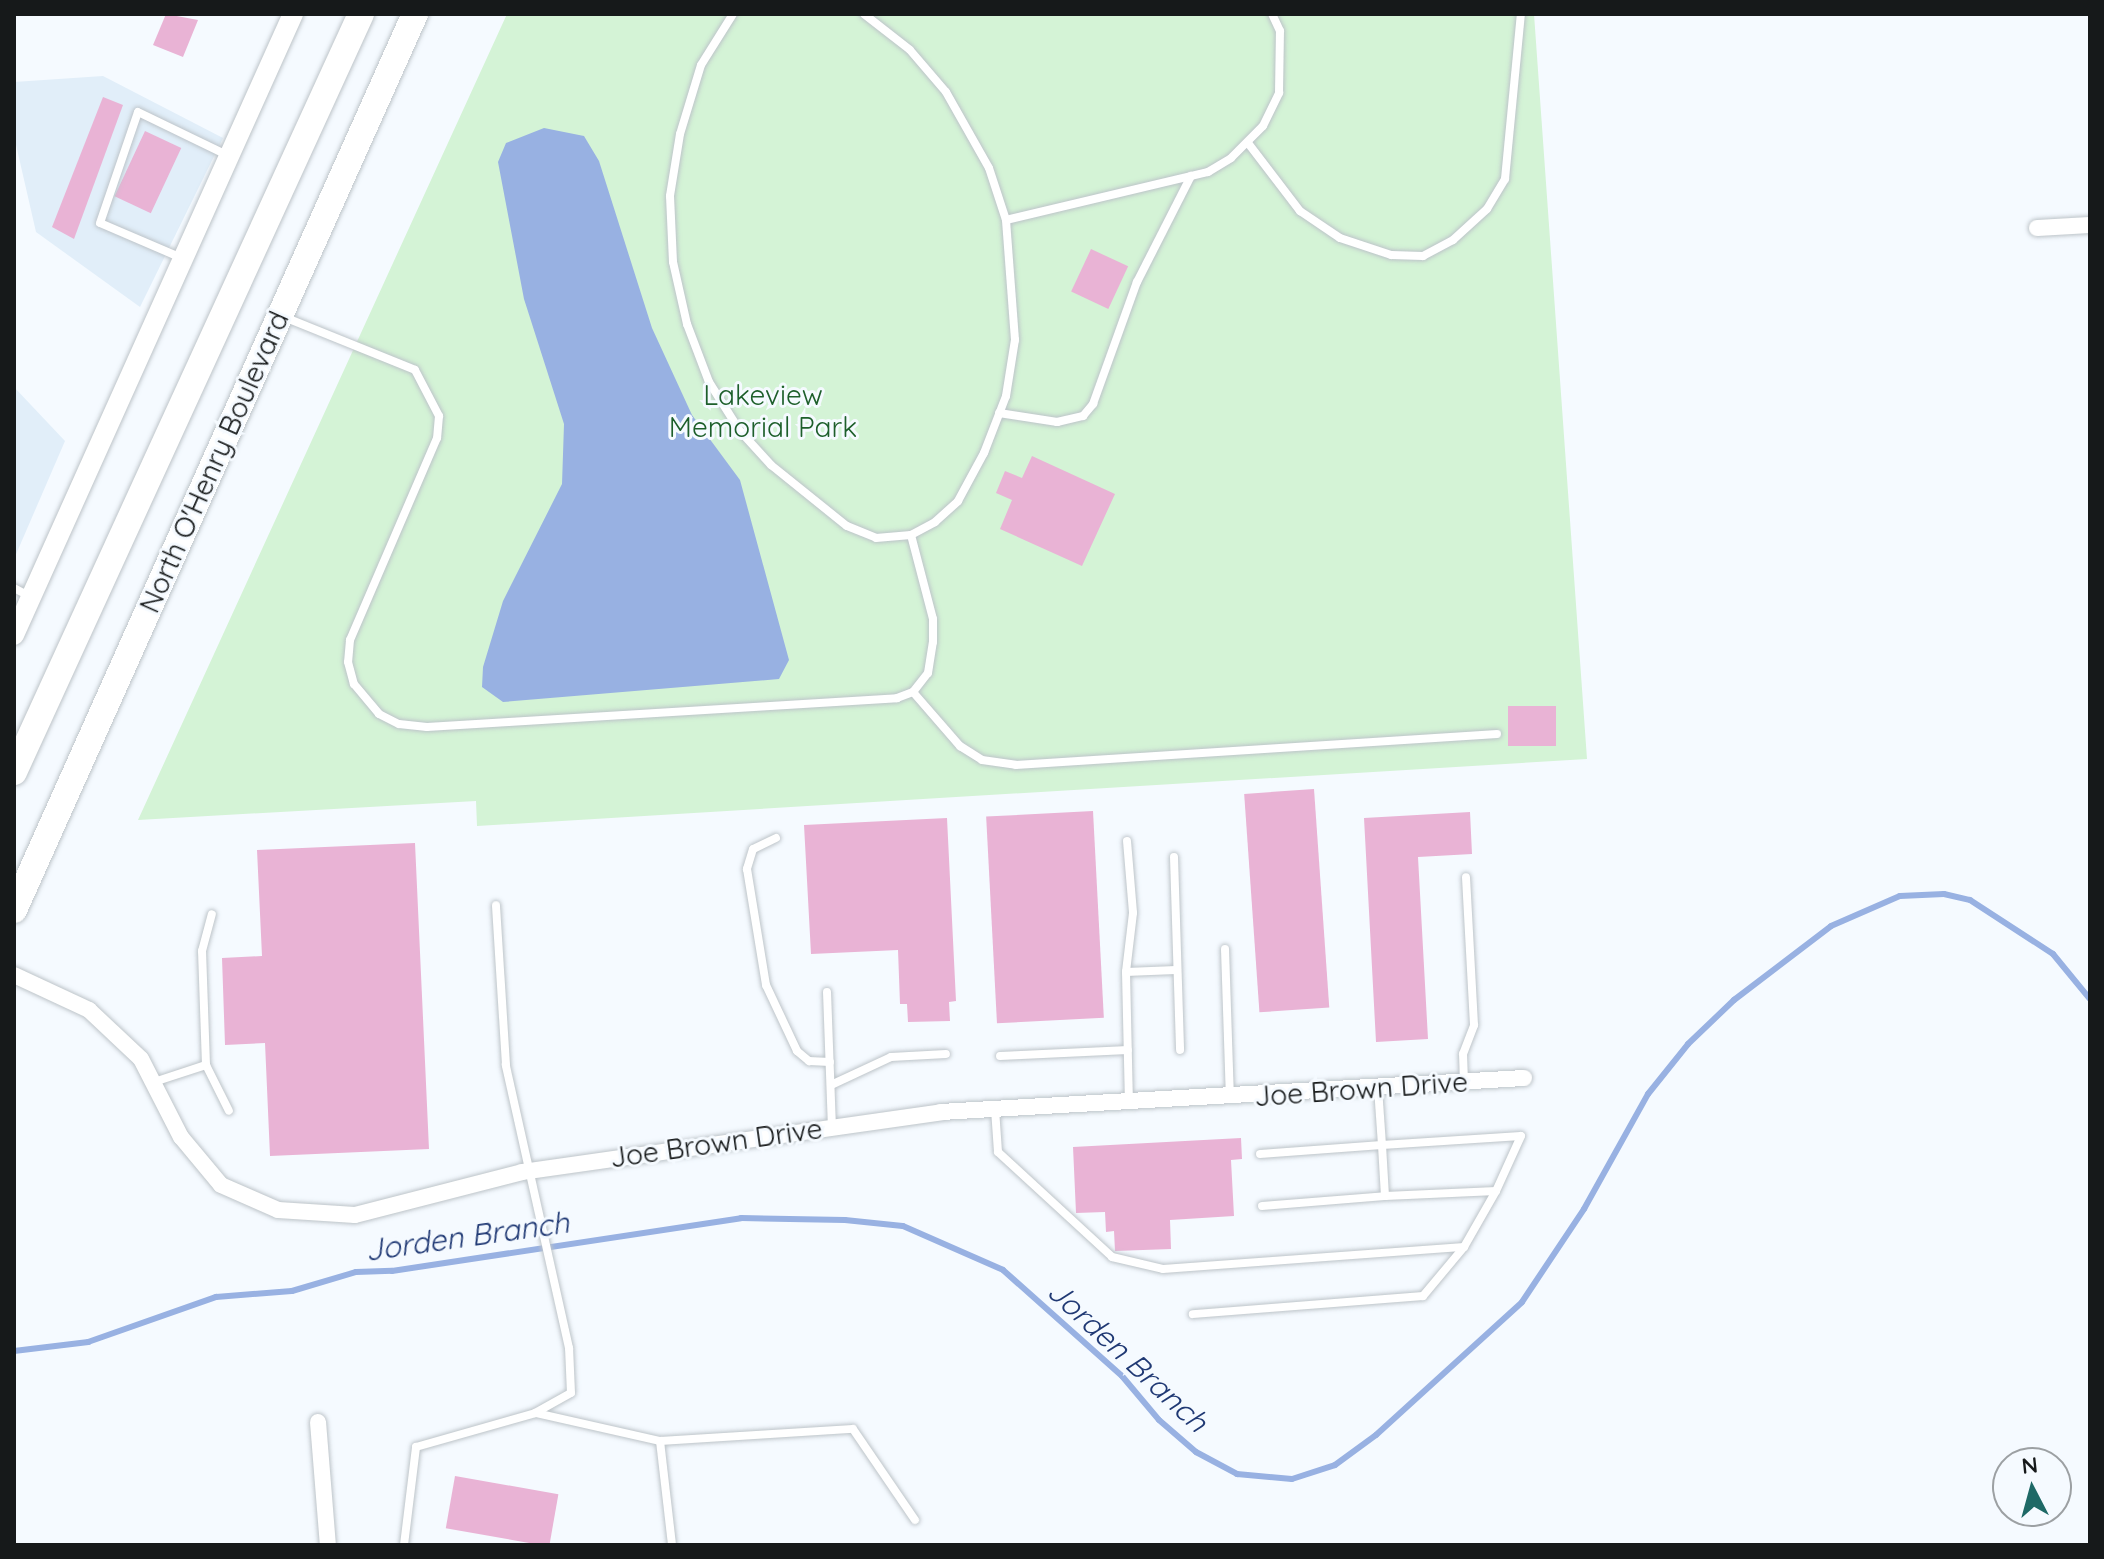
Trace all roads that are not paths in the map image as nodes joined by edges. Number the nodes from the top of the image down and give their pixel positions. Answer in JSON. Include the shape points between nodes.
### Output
{"nodes":[{"id":1,"x":293,"y":14,"type":"edge"},
{"id":2,"x":361,"y":14,"type":"edge"},
{"id":3,"x":415,"y":14,"type":"edge"},
{"id":4,"x":733,"y":14,"type":"edge"},
{"id":5,"x":864,"y":14,"type":"edge"},
{"id":6,"x":1272,"y":14,"type":"edge"},
{"id":7,"x":1521,"y":14,"type":"edge"},
{"id":8,"x":1248,"y":143,"type":"junction"},
{"id":9,"x":231,"y":158,"type":"junction"},
{"id":10,"x":1191,"y":176,"type":"junction"},
{"id":11,"x":1006,"y":220,"type":"junction"},
{"id":12,"x":2090,"y":225,"type":"edge"},
{"id":13,"x":2037,"y":228,"type":"dead end"},
{"id":14,"x":185,"y":259,"type":"junction"},
{"id":15,"x":279,"y":316,"type":"junction"},
{"id":16,"x":999,"y":413,"type":"junction"},
{"id":17,"x":911,"y":535,"type":"junction"},
{"id":18,"x":23,"y":593,"type":"edge"},
{"id":19,"x":14,"y":635,"type":"edge"},
{"id":20,"x":913,"y":692,"type":"junction"},
{"id":21,"x":1497,"y":734,"type":"dead end"},
{"id":22,"x":14,"y":772,"type":"edge"},
{"id":23,"x":776,"y":838,"type":"dead end"},
{"id":24,"x":1127,"y":841,"type":"dead end"},
{"id":25,"x":1174,"y":857,"type":"dead end"},
{"id":26,"x":1466,"y":877,"type":"dead end"},
{"id":27,"x":496,"y":905,"type":"dead end"},
{"id":28,"x":14,"y":910,"type":"edge"},
{"id":29,"x":212,"y":914,"type":"dead end"},
{"id":30,"x":1225,"y":949,"type":"dead end"},
{"id":31,"x":1176,"y":970,"type":"junction"},
{"id":32,"x":1126,"y":972,"type":"junction"},
{"id":33,"x":14,"y":975,"type":"edge"},
{"id":34,"x":827,"y":992,"type":"dead end"},
{"id":35,"x":1128,"y":1050,"type":"junction"},
{"id":36,"x":1180,"y":1050,"type":"dead end"},
{"id":37,"x":946,"y":1054,"type":"dead end"},
{"id":38,"x":1000,"y":1056,"type":"dead end"},
{"id":39,"x":830,"y":1062,"type":"junction"},
{"id":40,"x":206,"y":1065,"type":"junction"},
{"id":41,"x":1524,"y":1078,"type":"dead end"},
{"id":42,"x":153,"y":1082,"type":"junction"},
{"id":43,"x":1464,"y":1082,"type":"junction"},
{"id":44,"x":831,"y":1085,"type":"junction"},
{"id":45,"x":1378,"y":1088,"type":"junction"},
{"id":46,"x":1230,"y":1097,"type":"junction"},
{"id":47,"x":1129,"y":1102,"type":"junction"},
{"id":48,"x":995,"y":1109,"type":"junction"},
{"id":49,"x":229,"y":1111,"type":"dead end"},
{"id":50,"x":832,"y":1126,"type":"junction"},
{"id":51,"x":1382,"y":1145,"type":"junction"},
{"id":52,"x":1260,"y":1154,"type":"dead end"},
{"id":53,"x":532,"y":1171,"type":"junction"},
{"id":54,"x":1496,"y":1191,"type":"junction"},
{"id":55,"x":1385,"y":1196,"type":"junction"},
{"id":56,"x":1262,"y":1206,"type":"dead end"},
{"id":57,"x":1464,"y":1247,"type":"junction"},
{"id":58,"x":1193,"y":1314,"type":"dead end"},
{"id":59,"x":535,"y":1413,"type":"junction"},
{"id":60,"x":318,"y":1422,"type":"dead end"},
{"id":61,"x":660,"y":1441,"type":"junction"},
{"id":62,"x":915,"y":1520,"type":"dead end"},
{"id":63,"x":328,"y":1545,"type":"edge"},
{"id":64,"x":404,"y":1545,"type":"edge"},
{"id":65,"x":672,"y":1545,"type":"edge"}],
"edges":[{"from":1,"to":9,"type":"street"},
{"from":2,"to":22,"type":"highway","name":"North O'Henry Boulevard"},
{"from":3,"to":15,"type":"highway","name":"North O'Henry Boulevard"},
{"from":4,"to":17,"type":"lane","via":[[701,65],[680,134],[670,196],[673,262],[687,324],[709,382],[740,431],[771,465],[847,526],[876,538]]},
{"from":5,"to":11,"type":"lane","via":[[910,50],[946,92],[989,168]]},
{"from":6,"to":8,"type":"lane","via":[[1280,31],[1279,93]]},
{"from":7,"to":8,"type":"lane","via":[[1505,179],[1487,209],[1453,240],[1423,256],[1391,255],[1340,238],[1300,211]]},
{"from":8,"to":10,"type":"lane","via":[[1208,172]]},
{"from":9,"to":14,"type":"street"},
{"from":9,"to":14,"type":"lane","via":[[138,112],[100,223]]},
{"from":10,"to":11,"type":"lane"},
{"from":10,"to":16,"type":"lane","via":[[1137,282],[1093,404],[1083,416],[1057,422]]},
{"from":11,"to":16,"type":"lane","via":[[1015,340]]},
{"from":12,"to":13,"type":"street"},
{"from":14,"to":18,"type":"street"},
{"from":15,"to":20,"type":"lane","via":[[415,370],[439,416],[437,438],[350,640],[354,684],[379,714],[399,724],[427,727],[839,704]]},
{"from":15,"to":28,"type":"highway","name":"North O'Henry Boulevard"},
{"from":16,"to":17,"type":"lane","via":[[958,501]]},
{"from":17,"to":20,"type":"lane","via":[[933,619],[928,673]]},
{"from":18,"to":19,"type":"street"},
{"from":20,"to":21,"type":"lane","via":[[960,746],[982,760],[1016,765]]},
{"from":23,"to":39,"type":"lane","via":[[753,849],[747,869],[766,985],[797,1051],[809,1061]]},
{"from":24,"to":32,"type":"lane","via":[[1133,913]]},
{"from":25,"to":31,"type":"lane"},
{"from":26,"to":43,"type":"lane","via":[[1474,1025],[1463,1054]]},
{"from":27,"to":53,"type":"lane","via":[[506,1065]]},
{"from":29,"to":40,"type":"lane","via":[[202,951]]},
{"from":30,"to":46,"type":"lane"},
{"from":31,"to":32,"type":"lane"},
{"from":31,"to":36,"type":"lane"},
{"from":32,"to":35,"type":"lane"},
{"from":33,"to":42,"type":"street","name":"Joe Brown Drive","via":[[89,1010],[141,1059]]},
{"from":34,"to":39,"type":"lane"},
{"from":35,"to":38,"type":"lane"},
{"from":35,"to":47,"type":"lane"},
{"from":37,"to":44,"type":"lane","via":[[891,1057]]},
{"from":39,"to":44,"type":"lane"},
{"from":40,"to":42,"type":"lane"},
{"from":40,"to":49,"type":"lane"},
{"from":41,"to":43,"type":"street","name":"Joe Brown Drive"},
{"from":42,"to":53,"type":"street","name":"Joe Brown Drive","via":[[181,1137],[221,1185],[278,1210],[355,1215]]},
{"from":43,"to":45,"type":"street","name":"Joe Brown Drive"},
{"from":44,"to":50,"type":"lane"},
{"from":45,"to":46,"type":"street","name":"Joe Brown Drive"},
{"from":45,"to":51,"type":"lane"},
{"from":46,"to":47,"type":"street","name":"Joe Brown Drive"},
{"from":47,"to":48,"type":"street","name":"Joe Brown Drive"},
{"from":48,"to":50,"type":"street","name":"Joe Brown Drive"},
{"from":48,"to":57,"type":"lane","via":[[998,1152],[1112,1257],[1163,1269]]},
{"from":50,"to":53,"type":"street","name":"Joe Brown Drive"},
{"from":51,"to":52,"type":"lane"},
{"from":51,"to":54,"type":"lane","via":[[1521,1136]]},
{"from":51,"to":55,"type":"lane"},
{"from":53,"to":59,"type":"lane","via":[[569,1348],[571,1393]]},
{"from":54,"to":55,"type":"lane"},
{"from":54,"to":57,"type":"lane"},
{"from":55,"to":56,"type":"lane"},
{"from":57,"to":58,"type":"lane","via":[[1423,1296]]},
{"from":59,"to":61,"type":"lane"},
{"from":59,"to":64,"type":"lane","via":[[416,1447]]},
{"from":60,"to":63,"type":"street"},
{"from":61,"to":62,"type":"lane","via":[[853,1429]]},
{"from":61,"to":65,"type":"lane"}]}
